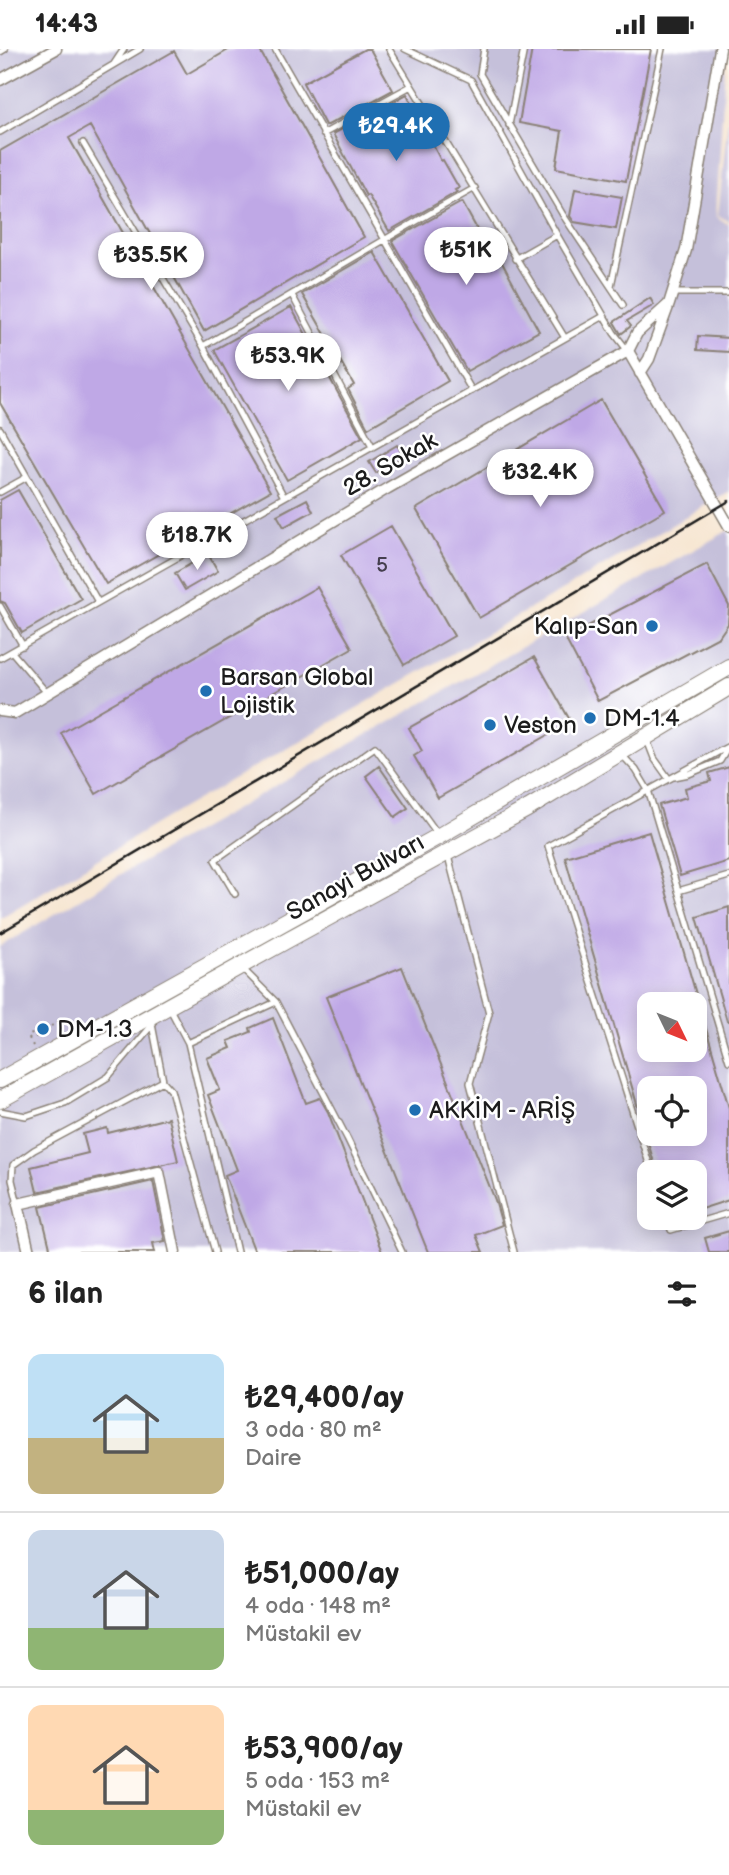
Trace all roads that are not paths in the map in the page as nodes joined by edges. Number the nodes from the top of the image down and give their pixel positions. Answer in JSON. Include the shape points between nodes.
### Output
{"nodes":[{"id":1,"x":5,"y":49,"type":"edge"},
{"id":2,"x":55,"y":49,"type":"edge"},
{"id":3,"x":124,"y":49,"type":"edge"},
{"id":4,"x":140,"y":49,"type":"edge"},
{"id":5,"x":275,"y":49,"type":"edge"},
{"id":6,"x":389,"y":49,"type":"edge"},
{"id":7,"x":405,"y":49,"type":"edge"},
{"id":8,"x":484,"y":49,"type":"edge"},
{"id":9,"x":524,"y":49,"type":"edge"},
{"id":10,"x":662,"y":49,"type":"edge"},
{"id":11,"x":720,"y":49,"type":"edge"},
{"id":12,"x":0,"y":52,"type":"edge"},
{"id":13,"x":113,"y":65,"type":"junction"},
{"id":14,"x":0,"y":81,"type":"edge"},
{"id":15,"x":411,"y":86,"type":"junction"},
{"id":16,"x":509,"y":125,"type":"junction"},
{"id":17,"x":0,"y":132,"type":"edge"},
{"id":18,"x":323,"y":134,"type":"junction"},
{"id":19,"x":83,"y":143,"type":"dead end"},
{"id":20,"x":475,"y":188,"type":"junction"},
{"id":21,"x":558,"y":235,"type":"junction"},
{"id":22,"x":383,"y":239,"type":"junction"},
{"id":23,"x":515,"y":259,"type":"junction"},
{"id":24,"x":611,"y":286,"type":"junction"},
{"id":25,"x":729,"y":293,"type":"edge"},
{"id":26,"x":292,"y":295,"type":"junction"},
{"id":27,"x":670,"y":298,"type":"junction"},
{"id":28,"x":623,"y":305,"type":"dead end"},
{"id":29,"x":604,"y":316,"type":"junction"},
{"id":30,"x":565,"y":338,"type":"junction"},
{"id":31,"x":203,"y":346,"type":"junction"},
{"id":32,"x":628,"y":351,"type":"junction"},
{"id":33,"x":640,"y":373,"type":"junction"},
{"id":34,"x":472,"y":391,"type":"junction"},
{"id":35,"x":0,"y":429,"type":"edge"},
{"id":36,"x":372,"y":446,"type":"junction"},
{"id":37,"x":27,"y":477,"type":"junction"},
{"id":38,"x":0,"y":492,"type":"edge"},
{"id":39,"x":284,"y":497,"type":"junction"},
{"id":40,"x":729,"y":526,"type":"edge"},
{"id":41,"x":98,"y":602,"type":"junction"},
{"id":42,"x":0,"y":606,"type":"edge"},
{"id":43,"x":23,"y":646,"type":"junction"},
{"id":44,"x":12,"y":652,"type":"junction"},
{"id":45,"x":0,"y":658,"type":"edge"},
{"id":46,"x":729,"y":667,"type":"edge"},
{"id":47,"x":729,"y":687,"type":"edge"},
{"id":48,"x":47,"y":694,"type":"junction"},
{"id":49,"x":0,"y":711,"type":"edge"},
{"id":50,"x":646,"y":737,"type":"junction"},
{"id":51,"x":729,"y":746,"type":"edge"},
{"id":52,"x":619,"y":754,"type":"junction"},
{"id":53,"x":671,"y":778,"type":"junction"},
{"id":54,"x":648,"y":790,"type":"junction"},
{"id":55,"x":439,"y":836,"type":"junction"},
{"id":56,"x":447,"y":853,"type":"junction"},
{"id":57,"x":729,"y":876,"type":"edge"},
{"id":58,"x":678,"y":891,"type":"junction"},
{"id":59,"x":235,"y":894,"type":"dead end"},
{"id":60,"x":240,"y":966,"type":"junction"},
{"id":61,"x":276,"y":1002,"type":"junction"},
{"id":62,"x":168,"y":1006,"type":"junction"},
{"id":63,"x":151,"y":1020,"type":"junction"},
{"id":64,"x":188,"y":1042,"type":"junction"},
{"id":65,"x":729,"y":1061,"type":"edge"},
{"id":66,"x":0,"y":1080,"type":"edge"},
{"id":67,"x":163,"y":1081,"type":"junction"},
{"id":68,"x":0,"y":1100,"type":"edge"},
{"id":69,"x":0,"y":1111,"type":"edge"},
{"id":70,"x":648,"y":1160,"type":"edge"},
{"id":71,"x":18,"y":1205,"type":"junction"},
{"id":72,"x":729,"y":1213,"type":"edge"},
{"id":73,"x":707,"y":1219,"type":"edge"},
{"id":74,"x":29,"y":1252,"type":"edge"},
{"id":75,"x":175,"y":1252,"type":"edge"},
{"id":76,"x":215,"y":1252,"type":"edge"},
{"id":77,"x":237,"y":1252,"type":"edge"},
{"id":78,"x":402,"y":1252,"type":"edge"},
{"id":79,"x":513,"y":1252,"type":"edge"}],
"edges":[{"from":1,"to":12,"type":"lane"},
{"from":2,"to":14,"type":"street"},
{"from":3,"to":13,"type":"lane"},
{"from":4,"to":13,"type":"lane"},
{"from":5,"to":18,"type":"lane"},
{"from":6,"to":15,"type":"lane"},
{"from":7,"to":21,"type":"lane","via":[[471,80]]},
{"from":8,"to":16,"type":"lane","via":[[480,74]]},
{"from":9,"to":16,"type":"lane"},
{"from":10,"to":24,"type":"lane"},
{"from":11,"to":27,"type":"street","via":[[686,250]]},
{"from":13,"to":17,"type":"lane"},
{"from":15,"to":18,"type":"lane"},
{"from":15,"to":20,"type":"lane"},
{"from":16,"to":24,"type":"lane"},
{"from":18,"to":22,"type":"lane"},
{"from":19,"to":31,"type":"lane"},
{"from":20,"to":22,"type":"lane"},
{"from":20,"to":23,"type":"lane"},
{"from":21,"to":23,"type":"lane"},
{"from":21,"to":29,"type":"lane"},
{"from":22,"to":26,"type":"lane"},
{"from":22,"to":34,"type":"lane"},
{"from":23,"to":30,"type":"lane"},
{"from":24,"to":28,"type":"lane"},
{"from":25,"to":27,"type":"lane"},
{"from":26,"to":31,"type":"lane"},
{"from":26,"to":36,"type":"lane"},
{"from":27,"to":32,"type":"street","via":[[637,333]]},
{"from":27,"to":33,"type":"street"},
{"from":29,"to":30,"type":"lane"},
{"from":29,"to":32,"type":"lane"},
{"from":30,"to":34,"type":"lane"},
{"from":31,"to":39,"type":"lane"},
{"from":32,"to":33,"type":"street"},
{"from":32,"to":48,"type":"street","name":"28. Sokak","via":[[388,488]]},
{"from":33,"to":40,"type":"street"},
{"from":34,"to":36,"type":"lane"},
{"from":35,"to":37,"type":"lane"},
{"from":36,"to":39,"type":"lane"},
{"from":37,"to":38,"type":"lane"},
{"from":37,"to":41,"type":"lane"},
{"from":39,"to":41,"type":"lane"},
{"from":41,"to":43,"type":"lane"},
{"from":42,"to":43,"type":"lane"},
{"from":43,"to":44,"type":"lane"},
{"from":44,"to":45,"type":"lane"},
{"from":44,"to":48,"type":"lane"},
{"from":46,"to":55,"type":"main road","name":"Sanayi Bulvarı"},
{"from":47,"to":50,"type":"main road","name":"Sanayi Bulvarı"},
{"from":48,"to":49,"type":"street","name":"28. Sokak","via":[[15,713]]},
{"from":50,"to":52,"type":"main road","name":"Sanayi Bulvarı"},
{"from":50,"to":53,"type":"lane","via":[[654,758]]},
{"from":51,"to":53,"type":"lane","via":[[720,761]]},
{"from":52,"to":54,"type":"lane"},
{"from":52,"to":56,"type":"main road","name":"Sanayi Bulvarı"},
{"from":53,"to":54,"type":"lane"},
{"from":54,"to":58,"type":"lane"},
{"from":54,"to":70,"type":"lane","via":[[548,846]]},
{"from":55,"to":59,"type":"lane","via":[[375,747],[215,860]]},
{"from":55,"to":66,"type":"main road","name":"Sanayi Bulvarı"},
{"from":56,"to":60,"type":"main road","name":"Sanayi Bulvarı"},
{"from":56,"to":79,"type":"lane","via":[[489,1013],[470,1083]]},
{"from":57,"to":58,"type":"lane"},
{"from":58,"to":65,"type":"lane"},
{"from":60,"to":61,"type":"lane"},
{"from":60,"to":62,"type":"main road","name":"Sanayi Bulvarı"},
{"from":61,"to":64,"type":"lane"},
{"from":61,"to":78,"type":"lane"},
{"from":62,"to":63,"type":"main road","name":"Sanayi Bulvarı"},
{"from":62,"to":64,"type":"lane"},
{"from":63,"to":67,"type":"lane"},
{"from":63,"to":68,"type":"main road","name":"Sanayi Bulvarı"},
{"from":63,"to":69,"type":"lane","via":[[108,1077],[65,1103],[26,1116]]},
{"from":64,"to":77,"type":"lane"},
{"from":67,"to":71,"type":"lane","via":[[13,1165]]},
{"from":67,"to":76,"type":"lane","via":[[171,1090]]},
{"from":71,"to":74,"type":"street"},
{"from":71,"to":75,"type":"street","via":[[159,1172]]},
{"from":72,"to":73,"type":"lane"}]}
